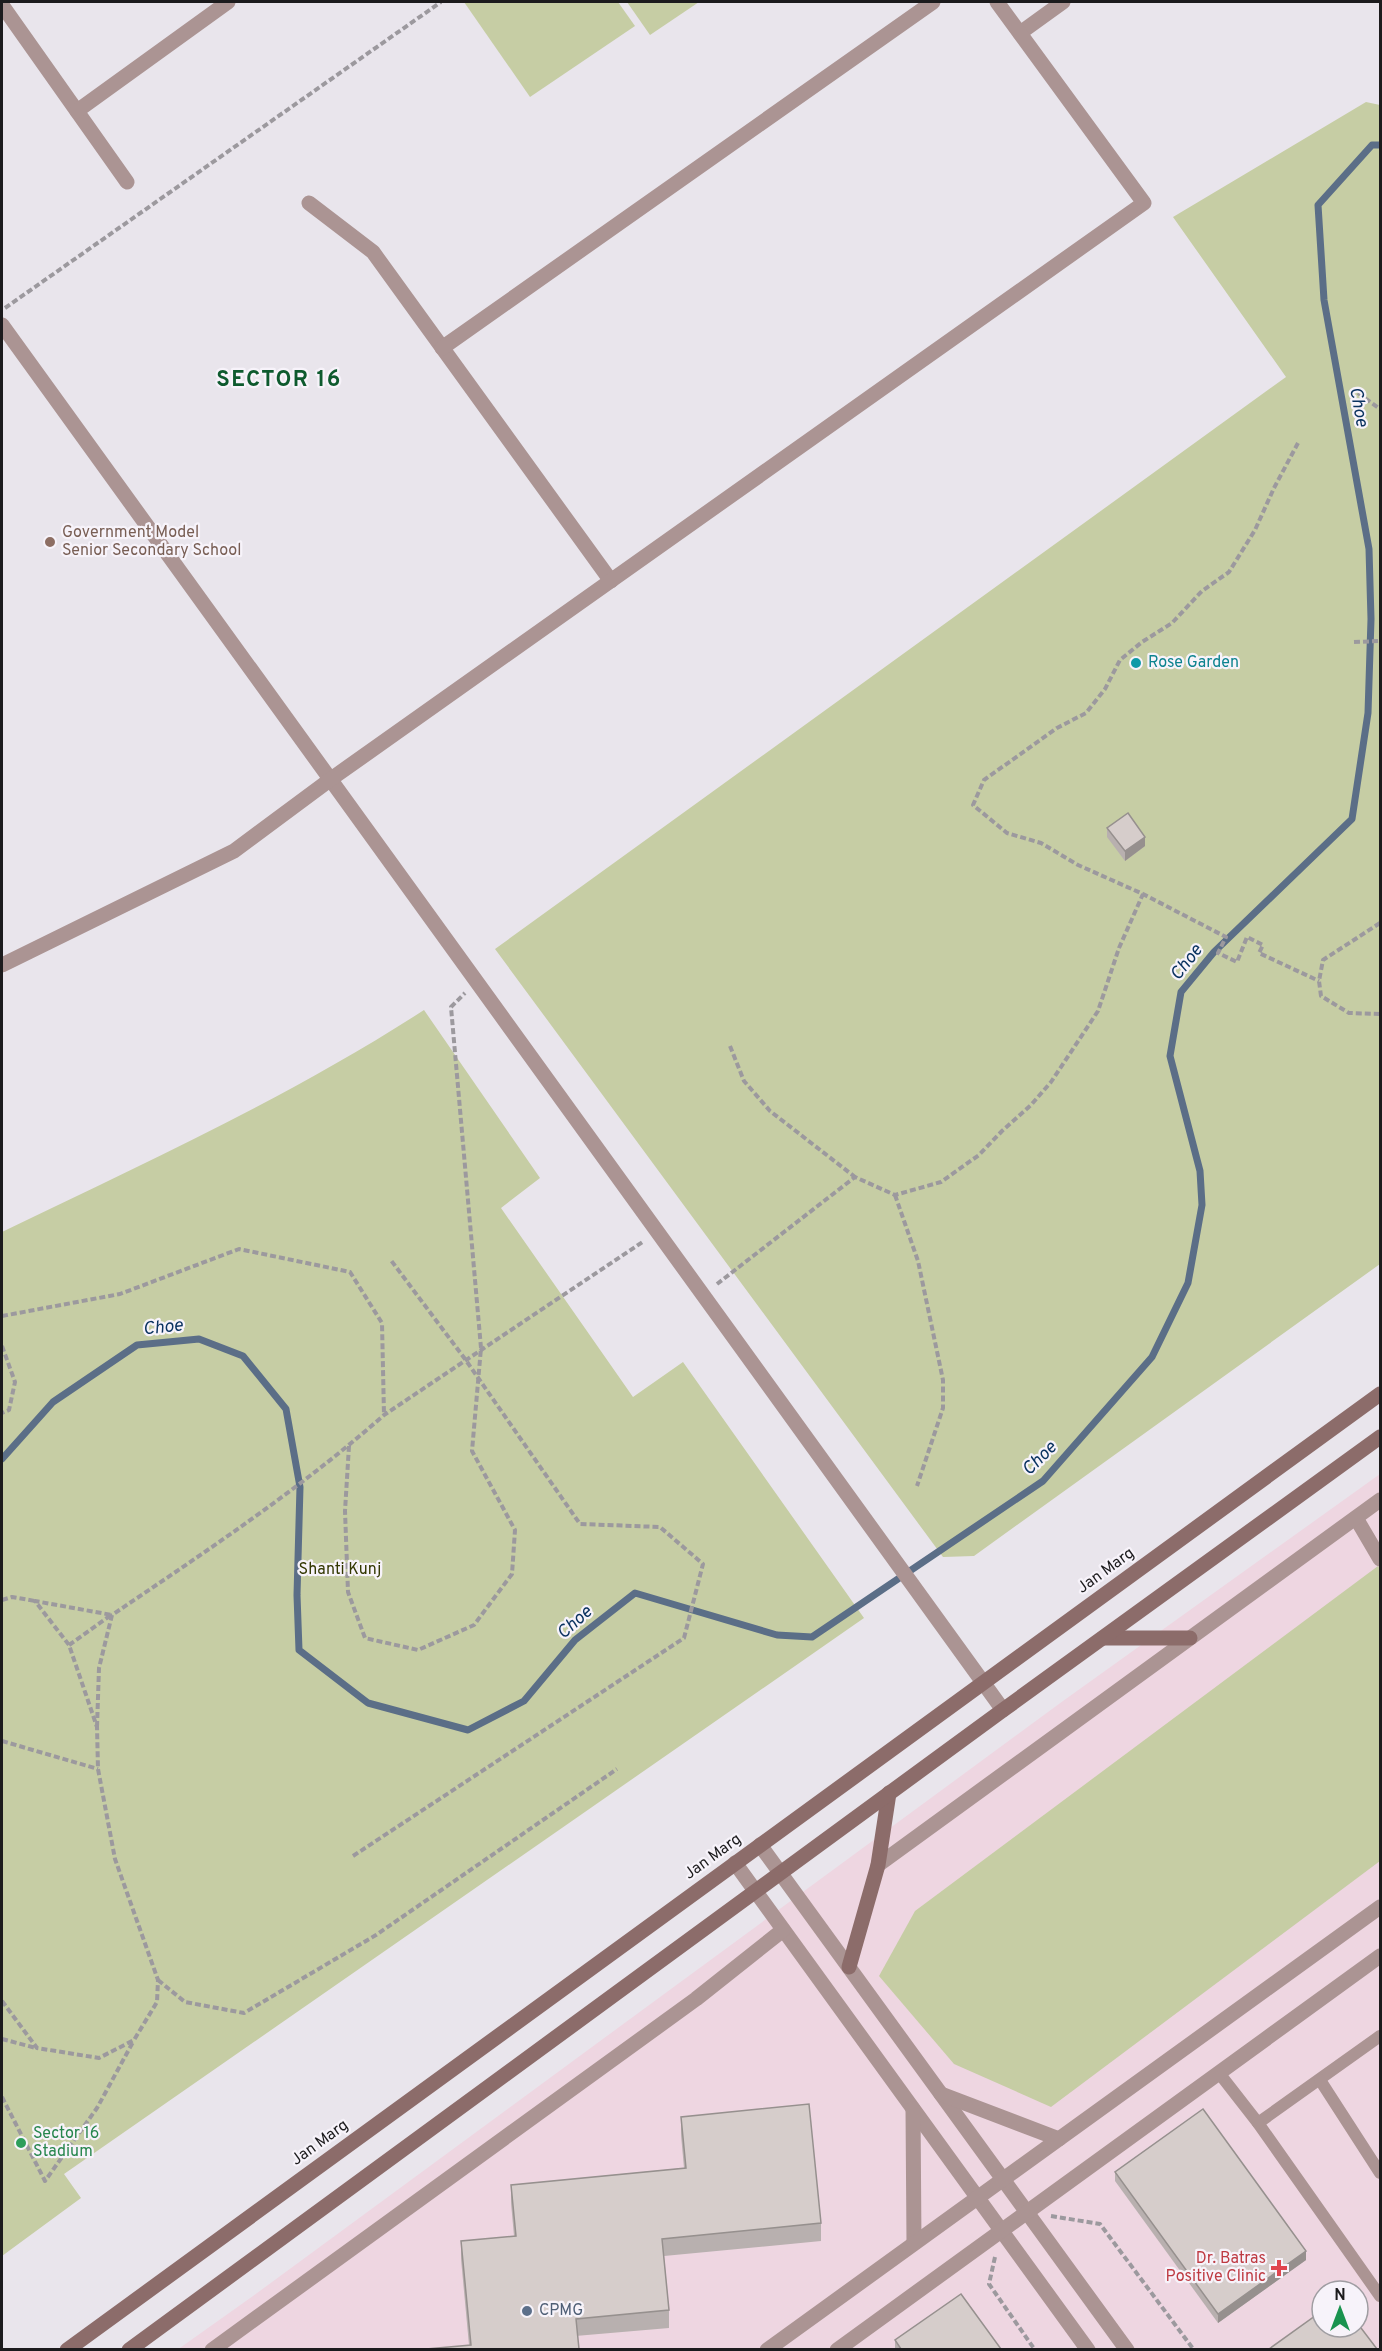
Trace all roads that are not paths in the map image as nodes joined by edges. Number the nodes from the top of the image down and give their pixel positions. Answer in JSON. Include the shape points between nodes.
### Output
{"nodes":[{"id":1,"x":228,"y":2,"type":"edge"},
{"id":2,"x":933,"y":2,"type":"edge"},
{"id":3,"x":997,"y":2,"type":"edge"},
{"id":4,"x":1063,"y":2,"type":"edge"},
{"id":5,"x":2,"y":4,"type":"edge"},
{"id":6,"x":1020,"y":33,"type":"junction"},
{"id":7,"x":77,"y":111,"type":"junction"},
{"id":8,"x":127,"y":182,"type":"dead end"},
{"id":9,"x":309,"y":204,"type":"dead end"},
{"id":10,"x":2,"y":325,"type":"edge"},
{"id":11,"x":442,"y":348,"type":"junction"},
{"id":12,"x":611,"y":581,"type":"junction"},
{"id":13,"x":331,"y":779,"type":"junction"},
{"id":14,"x":2,"y":964,"type":"edge"},
{"id":15,"x":1380,"y":1394,"type":"edge"},
{"id":16,"x":1380,"y":1437,"type":"edge"},
{"id":17,"x":1380,"y":1500,"type":"edge"},
{"id":18,"x":1356,"y":1518,"type":"junction"},
{"id":19,"x":1380,"y":1559,"type":"edge"},
{"id":20,"x":1103,"y":1638,"type":"junction"},
{"id":21,"x":1190,"y":1638,"type":"junction"},
{"id":22,"x":983,"y":1683,"type":"junction"},
{"id":23,"x":1003,"y":1710,"type":"junction"},
{"id":24,"x":889,"y":1793,"type":"junction"},
{"id":25,"x":760,"y":1845,"type":"junction"},
{"id":26,"x":735,"y":1863,"type":"junction"},
{"id":27,"x":878,"y":1865,"type":"junction"},
{"id":28,"x":780,"y":1873,"type":"junction"},
{"id":29,"x":755,"y":1891,"type":"junction"},
{"id":30,"x":1380,"y":1907,"type":"edge"},
{"id":31,"x":783,"y":1930,"type":"junction"},
{"id":32,"x":1380,"y":1956,"type":"edge"},
{"id":33,"x":849,"y":1967,"type":"junction"},
{"id":34,"x":1380,"y":2036,"type":"edge"},
{"id":35,"x":1219,"y":2073,"type":"junction"},
{"id":36,"x":1320,"y":2080,"type":"junction"},
{"id":37,"x":941,"y":2094,"type":"junction"},
{"id":38,"x":913,"y":2109,"type":"junction"},
{"id":39,"x":1258,"y":2122,"type":"junction"},
{"id":40,"x":1059,"y":2139,"type":"junction"},
{"id":41,"x":1380,"y":2173,"type":"edge"},
{"id":42,"x":1003,"y":2179,"type":"junction"},
{"id":43,"x":978,"y":2198,"type":"junction"},
{"id":44,"x":1027,"y":2212,"type":"junction"},
{"id":45,"x":1001,"y":2230,"type":"junction"},
{"id":46,"x":914,"y":2243,"type":"junction"},
{"id":47,"x":1380,"y":2296,"type":"edge"},
{"id":48,"x":67,"y":2349,"type":"edge"},
{"id":49,"x":129,"y":2349,"type":"edge"},
{"id":50,"x":212,"y":2349,"type":"edge"},
{"id":51,"x":767,"y":2349,"type":"edge"},
{"id":52,"x":838,"y":2349,"type":"edge"},
{"id":53,"x":1088,"y":2349,"type":"edge"},
{"id":54,"x":1127,"y":2349,"type":"edge"}],
"edges":[{"from":1,"to":7,"type":"street"},
{"from":2,"to":11,"type":"street"},
{"from":3,"to":6,"type":"street"},
{"from":4,"to":6,"type":"street"},
{"from":5,"to":7,"type":"street"},
{"from":6,"to":12,"type":"street","via":[[1144,203]]},
{"from":7,"to":8,"type":"street"},
{"from":9,"to":11,"type":"street","via":[[372,252]]},
{"from":10,"to":13,"type":"street"},
{"from":11,"to":12,"type":"street"},
{"from":12,"to":13,"type":"street"},
{"from":13,"to":14,"type":"street","via":[[234,851]]},
{"from":13,"to":22,"type":"street"},
{"from":15,"to":22,"type":"main road","name":"Jan Marg"},
{"from":16,"to":20,"type":"main road"},
{"from":17,"to":18,"type":"street"},
{"from":18,"to":19,"type":"street"},
{"from":18,"to":21,"type":"street"},
{"from":20,"to":21,"type":"main road"},
{"from":20,"to":23,"type":"main road"},
{"from":21,"to":27,"type":"street"},
{"from":22,"to":23,"type":"street"},
{"from":22,"to":25,"type":"main road","name":"Jan Marg"},
{"from":23,"to":24,"type":"main road"},
{"from":24,"to":27,"type":"main road"},
{"from":24,"to":28,"type":"main road"},
{"from":25,"to":26,"type":"main road","name":"Jan Marg"},
{"from":25,"to":28,"type":"street"},
{"from":26,"to":29,"type":"street"},
{"from":26,"to":48,"type":"main road","name":"Jan Marg"},
{"from":27,"to":33,"type":"main road"},
{"from":28,"to":29,"type":"main road"},
{"from":28,"to":33,"type":"street"},
{"from":29,"to":31,"type":"street"},
{"from":29,"to":49,"type":"main road"},
{"from":30,"to":40,"type":"street"},
{"from":31,"to":38,"type":"street"},
{"from":31,"to":50,"type":"street","via":[[696,2000]]},
{"from":32,"to":35,"type":"street"},
{"from":33,"to":37,"type":"street"},
{"from":34,"to":36,"type":"lane"},
{"from":35,"to":39,"type":"lane"},
{"from":35,"to":44,"type":"street"},
{"from":36,"to":39,"type":"lane"},
{"from":36,"to":41,"type":"lane"},
{"from":37,"to":40,"type":"street"},
{"from":37,"to":42,"type":"street"},
{"from":38,"to":43,"type":"street"},
{"from":38,"to":46,"type":"street"},
{"from":39,"to":47,"type":"lane"},
{"from":40,"to":42,"type":"street"},
{"from":42,"to":43,"type":"street"},
{"from":42,"to":44,"type":"street"},
{"from":43,"to":45,"type":"street"},
{"from":43,"to":46,"type":"street"},
{"from":44,"to":45,"type":"street"},
{"from":44,"to":54,"type":"street"},
{"from":45,"to":52,"type":"street"},
{"from":45,"to":53,"type":"street"},
{"from":46,"to":51,"type":"street"}]}
